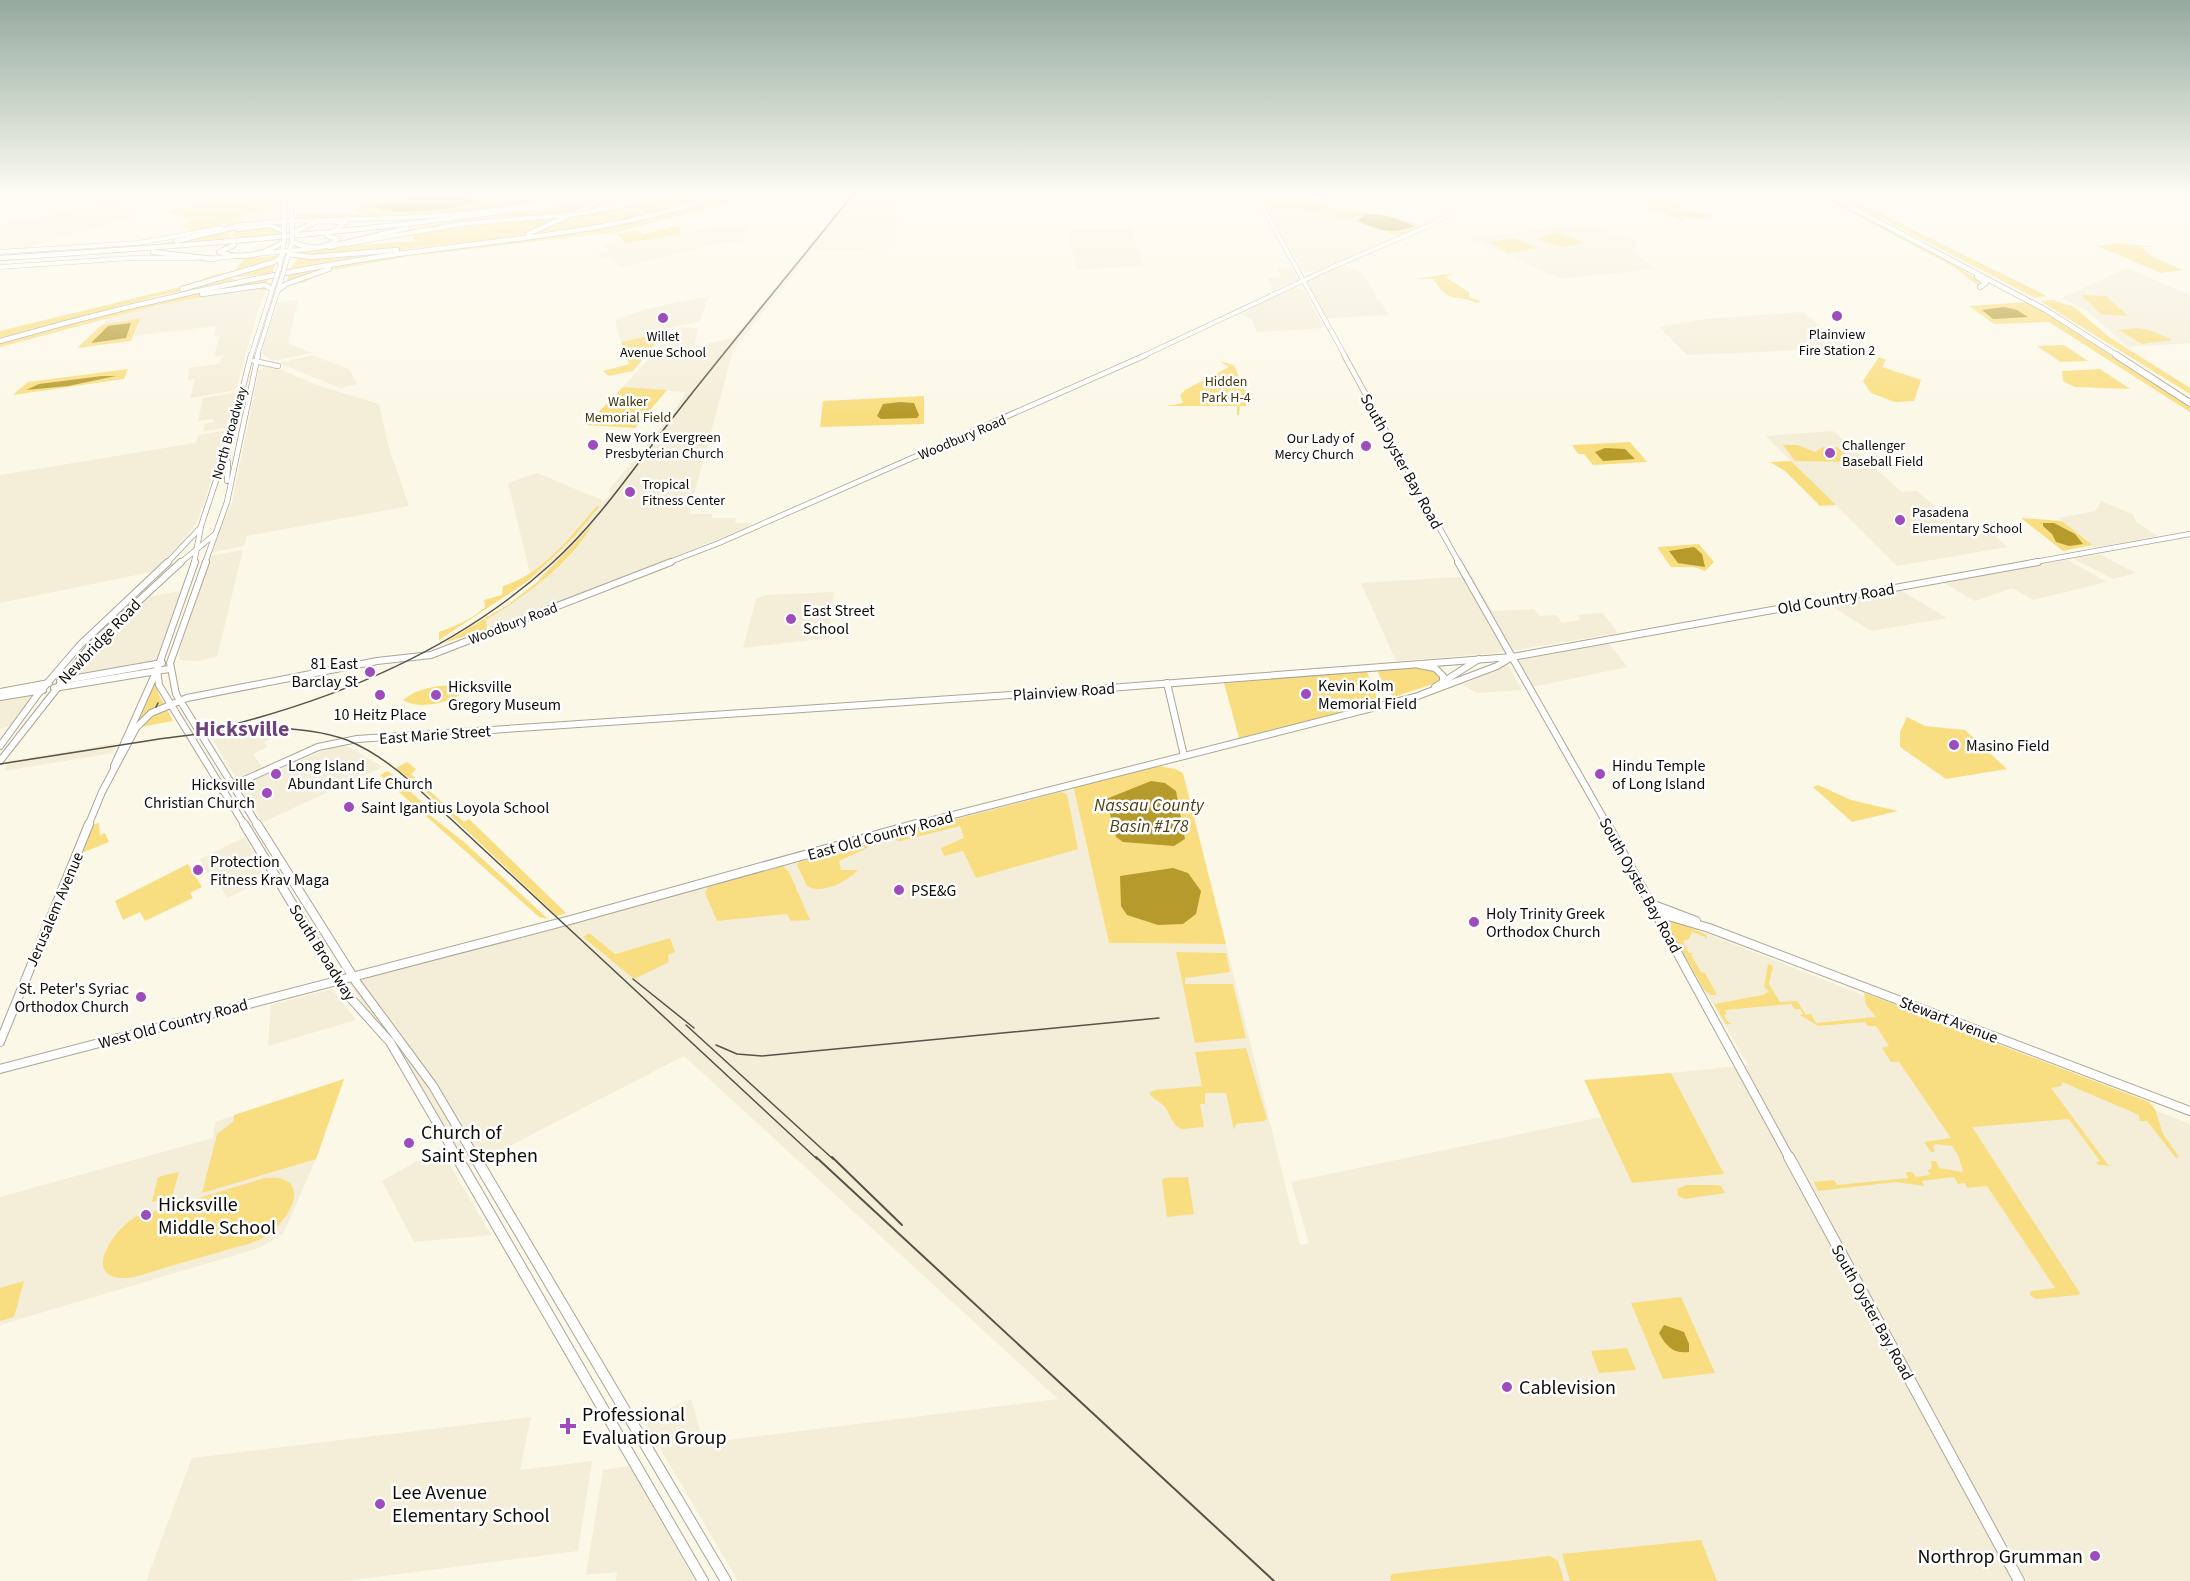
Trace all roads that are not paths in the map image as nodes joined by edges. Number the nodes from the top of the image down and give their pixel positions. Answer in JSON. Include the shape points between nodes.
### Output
{"nodes":[{"id":1,"x":256,"y":267,"type":"edge"},
{"id":2,"x":256,"y":267,"type":"edge"},
{"id":3,"x":285,"y":267,"type":"edge"},
{"id":4,"x":307,"y":267,"type":"edge"},
{"id":5,"x":316,"y":267,"type":"edge"},
{"id":6,"x":316,"y":267,"type":"edge"},
{"id":7,"x":334,"y":267,"type":"edge"},
{"id":8,"x":1333,"y":267,"type":"edge"},
{"id":9,"x":1960,"y":267,"type":"edge"},
{"id":10,"x":1965,"y":267,"type":"edge"},
{"id":11,"x":1971,"y":267,"type":"edge"},
{"id":12,"x":1296,"y":268,"type":"joint"},
{"id":13,"x":279,"y":269,"type":"edge"},
{"id":14,"x":296,"y":270,"type":"junction"},
{"id":15,"x":1318,"y":273,"type":"junction"},
{"id":16,"x":266,"y":274,"type":"junction"},
{"id":17,"x":282,"y":277,"type":"junction"},
{"id":18,"x":257,"y":278,"type":"junction"},
{"id":19,"x":276,"y":278,"type":"junction"},
{"id":20,"x":1303,"y":280,"type":"junction"},
{"id":21,"x":1288,"y":287,"type":"junction"},
{"id":22,"x":1980,"y":287,"type":"dead end"},
{"id":23,"x":275,"y":290,"type":"junction"},
{"id":24,"x":1308,"y":290,"type":"junction"},
{"id":25,"x":131,"y":304,"type":"junction"},
{"id":26,"x":122,"y":308,"type":"junction"},
{"id":27,"x":261,"y":321,"type":"junction"},
{"id":28,"x":267,"y":326,"type":"junction"},
{"id":29,"x":0,"y":340,"type":"edge"},
{"id":30,"x":250,"y":359,"type":"junction"},
{"id":31,"x":256,"y":361,"type":"junction"},
{"id":32,"x":255,"y":372,"type":"junction"},
{"id":33,"x":2190,"y":398,"type":"edge"},
{"id":34,"x":2190,"y":403,"type":"edge"},
{"id":35,"x":238,"y":428,"type":"dead end"},
{"id":36,"x":240,"y":448,"type":"junction"},
{"id":37,"x":224,"y":457,"type":"junction"},
{"id":38,"x":227,"y":481,"type":"dead end"},
{"id":39,"x":201,"y":526,"type":"junction"},
{"id":40,"x":2190,"y":534,"type":"edge"},
{"id":41,"x":214,"y":535,"type":"junction"},
{"id":42,"x":197,"y":550,"type":"junction"},
{"id":43,"x":1505,"y":645,"type":"junction"},
{"id":44,"x":1533,"y":653,"type":"junction"},
{"id":45,"x":1512,"y":657,"type":"junction"},
{"id":46,"x":1481,"y":658,"type":"junction"},
{"id":47,"x":1390,"y":665,"type":"junction"},
{"id":48,"x":170,"y":666,"type":"junction"},
{"id":49,"x":159,"y":667,"type":"junction"},
{"id":50,"x":61,"y":681,"type":"junction"},
{"id":51,"x":47,"y":683,"type":"junction"},
{"id":52,"x":1167,"y":683,"type":"junction"},
{"id":53,"x":1443,"y":683,"type":"junction"},
{"id":54,"x":54,"y":688,"type":"junction"},
{"id":55,"x":42,"y":690,"type":"junction"},
{"id":56,"x":0,"y":692,"type":"edge"},
{"id":57,"x":1415,"y":696,"type":"junction"},
{"id":58,"x":0,"y":697,"type":"edge"},
{"id":59,"x":179,"y":701,"type":"junction"},
{"id":60,"x":171,"y":704,"type":"junction"},
{"id":61,"x":647,"y":719,"type":"joint"},
{"id":62,"x":8,"y":733,"type":"junction"},
{"id":63,"x":0,"y":746,"type":"edge"},
{"id":64,"x":117,"y":756,"type":"joint"},
{"id":65,"x":1184,"y":756,"type":"junction"},
{"id":66,"x":1,"y":760,"type":"edge"},
{"id":67,"x":110,"y":777,"type":"junction"},
{"id":68,"x":232,"y":786,"type":"junction"},
{"id":69,"x":222,"y":790,"type":"junction"},
{"id":70,"x":1653,"y":908,"type":"junction"},
{"id":71,"x":346,"y":977,"type":"junction"},
{"id":72,"x":0,"y":1042,"type":"edge"},
{"id":73,"x":0,"y":1069,"type":"edge"},
{"id":74,"x":2190,"y":1111,"type":"edge"},
{"id":75,"x":703,"y":1581,"type":"edge"},
{"id":76,"x":726,"y":1581,"type":"edge"},
{"id":77,"x":2019,"y":1581,"type":"edge"}],
"edges":[{"from":1,"to":25,"type":"highway"},
{"from":2,"to":16,"type":"highway","via":[[230,276],[239,279]]},
{"from":3,"to":17,"type":"main road","name":"North Broadway","bridge":true},
{"from":4,"to":14,"type":"highway"},
{"from":5,"to":14,"type":"highway"},
{"from":6,"to":14,"type":"highway"},
{"from":7,"to":23,"type":"highway"},
{"from":8,"to":15,"type":"main road","name":"Woodbury Road"},
{"from":9,"to":22,"type":"highway","via":[[1986,284]]},
{"from":10,"to":34,"type":"highway","via":[[2061,319]]},
{"from":11,"to":33,"type":"highway","via":[[2044,305]]},
{"from":12,"to":15,"type":"main road"},
{"from":12,"to":20,"type":"main road","name":"South Oyster Bay Road"},
{"from":13,"to":19,"type":"main road","name":"North Broadway","bridge":true},
{"from":14,"to":16,"type":"highway"},
{"from":14,"to":17,"type":"highway","via":[[317,270],[293,281]]},
{"from":14,"to":18,"type":"highway"},
{"from":15,"to":20,"type":"main road","name":"Woodbury Road"},
{"from":16,"to":25,"type":"highway"},
{"from":17,"to":23,"type":"main road","name":"North Broadway"},
{"from":18,"to":19,"type":"highway","via":[[232,287],[261,285]]},
{"from":18,"to":26,"type":"highway"},
{"from":19,"to":23,"type":"main road","name":"North Broadway"},
{"from":20,"to":21,"type":"main road","name":"Woodbury Road"},
{"from":20,"to":24,"type":"main road","name":"South Oyster Bay Road"},
{"from":21,"to":24,"type":"main road"},
{"from":21,"to":59,"type":"main road","name":"Woodbury Road","via":[[1093,380],[724,541],[431,655],[377,661]]},
{"from":23,"to":26,"type":"highway","via":[[262,286]]},
{"from":23,"to":27,"type":"main road","name":"North Broadway"},
{"from":23,"to":28,"type":"main road","name":"North Broadway"},
{"from":24,"to":43,"type":"main road","name":"South Oyster Bay Road"},
{"from":25,"to":29,"type":"highway"},
{"from":26,"to":29,"type":"highway"},
{"from":27,"to":28,"type":"main road"},
{"from":27,"to":30,"type":"main road","name":"North Broadway"},
{"from":28,"to":31,"type":"main road","name":"North Broadway"},
{"from":30,"to":31,"type":"main road"},
{"from":30,"to":37,"type":"main road","name":"North Broadway"},
{"from":31,"to":32,"type":"main road","name":"North Broadway"},
{"from":31,"to":32,"type":"main road","via":[[278,366]]},
{"from":32,"to":36,"type":"main road","name":"North Broadway"},
{"from":35,"to":36,"type":"main road"},
{"from":36,"to":41,"type":"main road","name":"North Broadway","via":[[227,502]]},
{"from":37,"to":38,"type":"main road","via":[[228,462]]},
{"from":37,"to":39,"type":"main road","name":"North Broadway"},
{"from":39,"to":42,"type":"main road","name":"North Broadway"},
{"from":39,"to":51,"type":"main road","name":"Newbridge Road"},
{"from":40,"to":44,"type":"main road","name":"Old Country Road"},
{"from":41,"to":42,"type":"main road","name":"Newbridge Road"},
{"from":41,"to":48,"type":"main road","name":"North Broadway"},
{"from":42,"to":49,"type":"main road","name":"North Broadway"},
{"from":42,"to":50,"type":"main road","name":"Newbridge Road","via":[[103,633]]},
{"from":43,"to":44,"type":"main road"},
{"from":43,"to":45,"type":"main road","name":"South Oyster Bay Road"},
{"from":44,"to":45,"type":"main road","name":"Old Country Road"},
{"from":45,"to":46,"type":"main road","name":"Old Country Road"},
{"from":45,"to":57,"type":"main road","name":"East Old Country Road"},
{"from":45,"to":70,"type":"main road","name":"South Oyster Bay Road"},
{"from":46,"to":47,"type":"main road","name":"Plainview Road"},
{"from":46,"to":53,"type":"main road","name":"East Old Country Road"},
{"from":47,"to":52,"type":"main road","name":"Plainview Road"},
{"from":47,"to":53,"type":"main road","via":[[1430,666],[1442,673]]},
{"from":48,"to":49,"type":"main road"},
{"from":48,"to":59,"type":"main road","name":"South Broadway"},
{"from":49,"to":50,"type":"main road"},
{"from":49,"to":54,"type":"main road"},
{"from":49,"to":60,"type":"main road","name":"South Broadway","via":[[159,685]]},
{"from":49,"to":64,"type":"main road","name":"North Broadway"},
{"from":50,"to":51,"type":"main road"},
{"from":50,"to":54,"type":"main road","name":"Newbridge Road"},
{"from":51,"to":55,"type":"main road","name":"Newbridge Road"},
{"from":51,"to":56,"type":"main road"},
{"from":52,"to":61,"type":"main road","name":"Plainview Road"},
{"from":52,"to":65,"type":"main road"},
{"from":53,"to":57,"type":"main road","name":"East Old Country Road"},
{"from":54,"to":55,"type":"main road"},
{"from":54,"to":66,"type":"main road","name":"Newbridge Road"},
{"from":55,"to":58,"type":"main road"},
{"from":55,"to":62,"type":"main road","name":"Newbridge Road"},
{"from":57,"to":65,"type":"main road","name":"East Old Country Road"},
{"from":59,"to":60,"type":"main road","name":"Jerusalem Avenue"},
{"from":59,"to":68,"type":"main road","name":"South Broadway"},
{"from":60,"to":67,"type":"main road","name":"Jerusalem Avenue","via":[[142,720]]},
{"from":60,"to":69,"type":"main road","name":"South Broadway"},
{"from":61,"to":68,"type":"main road","name":"East Marie Street","via":[[337,742]]},
{"from":62,"to":63,"type":"main road","name":"Newbridge Road"},
{"from":62,"to":66,"type":"main road","via":[[10,738]]},
{"from":64,"to":67,"type":"main road","name":"Jerusalem Avenue"},
{"from":65,"to":71,"type":"main road","name":"East Old Country Road","via":[[925,822],[574,920]]},
{"from":67,"to":72,"type":"main road","name":"Jerusalem Avenue"},
{"from":68,"to":69,"type":"main road","name":"East Marie Street"},
{"from":68,"to":71,"type":"main road","name":"South Broadway"},
{"from":69,"to":71,"type":"main road","name":"South Broadway"},
{"from":70,"to":74,"type":"main road","name":"Stewart Avenue"},
{"from":70,"to":77,"type":"main road","name":"South Oyster Bay Road"},
{"from":71,"to":73,"type":"main road","name":"West Old Country Road"},
{"from":71,"to":75,"type":"main road","name":"South Broadway","via":[[347,994],[390,1042]]},
{"from":71,"to":76,"type":"main road","name":"South Broadway","via":[[424,1072]]}]}
